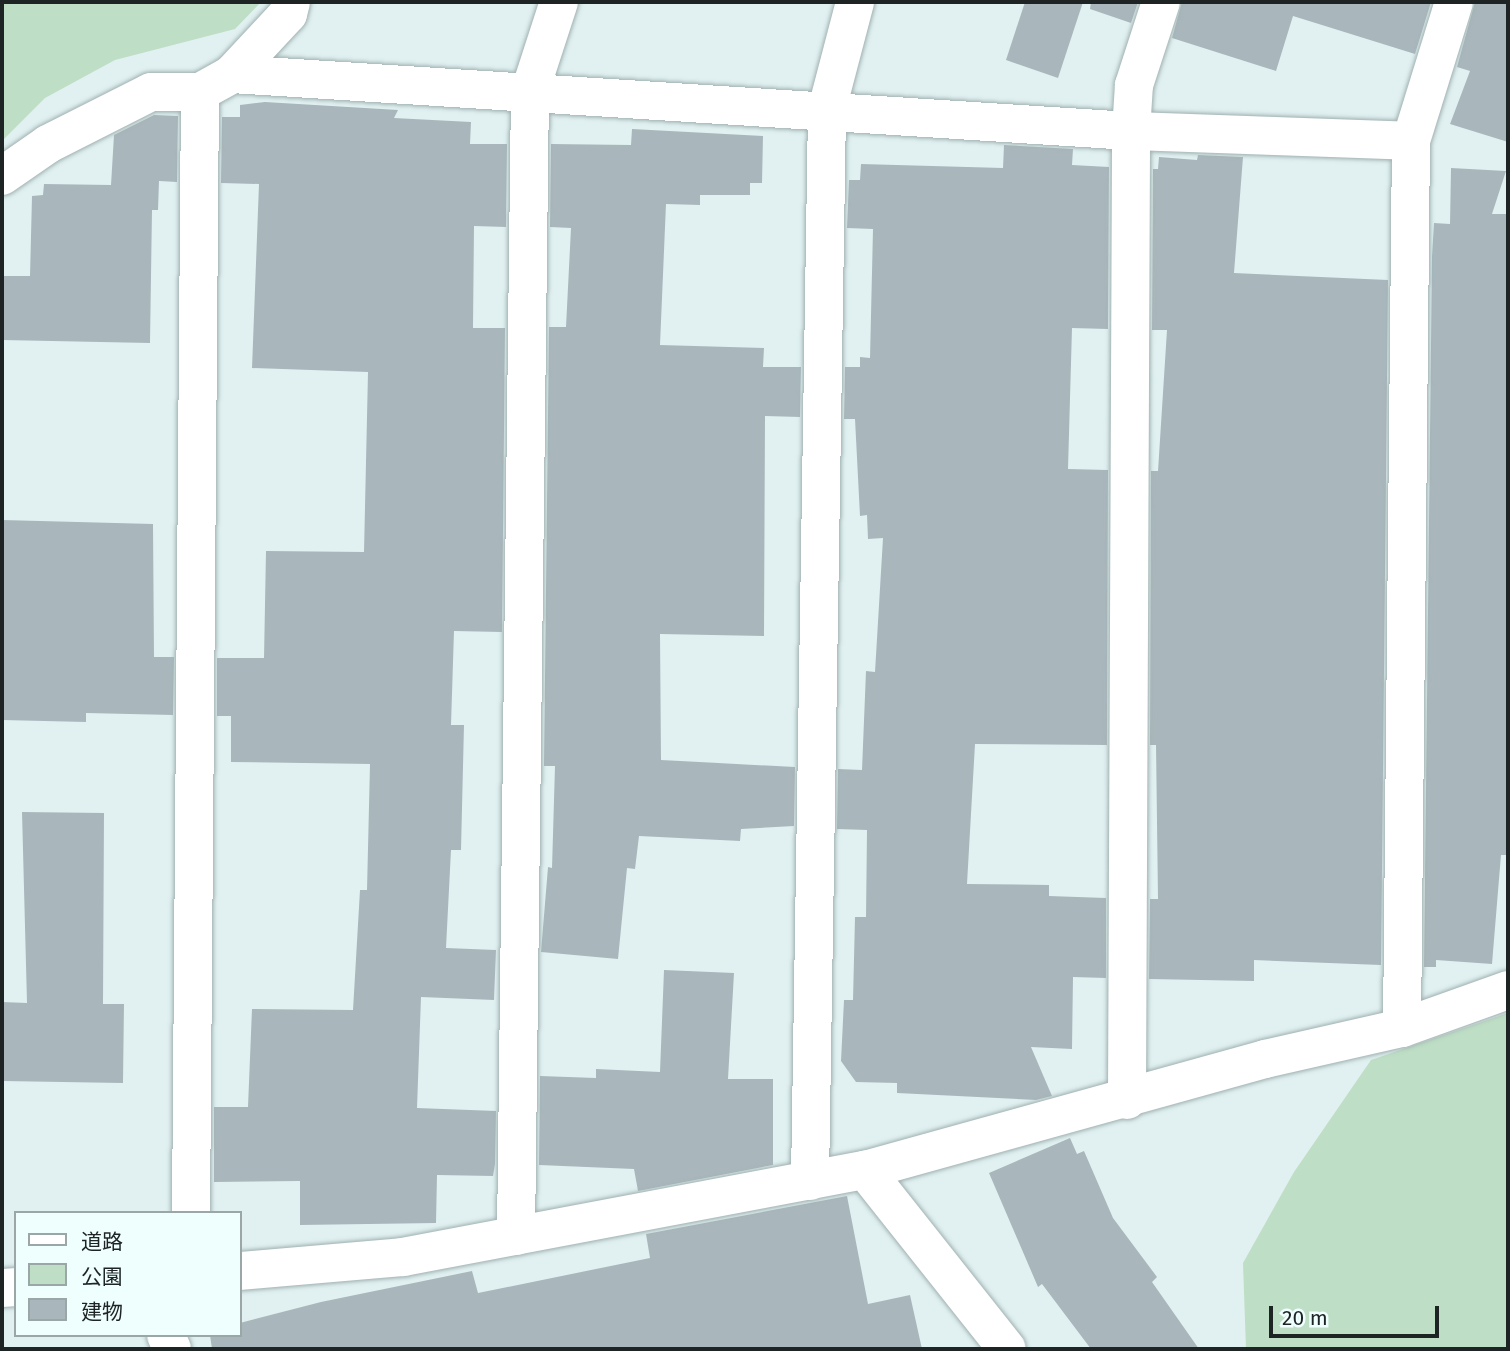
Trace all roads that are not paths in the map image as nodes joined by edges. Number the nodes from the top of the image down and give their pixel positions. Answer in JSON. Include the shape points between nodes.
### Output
{"nodes":[{"id":1,"x":291,"y":2,"type":"edge"},
{"id":2,"x":559,"y":2,"type":"edge"},
{"id":3,"x":855,"y":2,"type":"edge"},
{"id":4,"x":1161,"y":2,"type":"edge"},
{"id":5,"x":1454,"y":2,"type":"edge"},
{"id":6,"x":216,"y":83,"type":"junction"},
{"id":7,"x":530,"y":91,"type":"junction"},
{"id":8,"x":827,"y":109,"type":"junction"},
{"id":9,"x":1131,"y":131,"type":"junction"},
{"id":10,"x":1410,"y":141,"type":"junction"},
{"id":11,"x":2,"y":176,"type":"edge"},
{"id":12,"x":1508,"y":990,"type":"edge"},
{"id":13,"x":1402,"y":1028,"type":"junction"},
{"id":14,"x":1127,"y":1100,"type":"junction"},
{"id":15,"x":865,"y":1170,"type":"junction"},
{"id":16,"x":810,"y":1181,"type":"junction"},
{"id":17,"x":191,"y":1211,"type":"edge"},
{"id":18,"x":516,"y":1236,"type":"junction"},
{"id":19,"x":242,"y":1271,"type":"edge"},
{"id":20,"x":1006,"y":1349,"type":"edge"}],
"edges":[{"from":1,"to":6,"type":"street","via":[[288,14]]},
{"from":2,"to":7,"type":"street"},
{"from":3,"to":8,"type":"street"},
{"from":4,"to":9,"type":"street","via":[[1134,85]]},
{"from":5,"to":10,"type":"street"},
{"from":6,"to":7,"type":"street"},
{"from":6,"to":11,"type":"street","via":[[151,92],[48,144]]},
{"from":6,"to":17,"type":"street"},
{"from":7,"to":8,"type":"street"},
{"from":7,"to":18,"type":"street"},
{"from":8,"to":9,"type":"street"},
{"from":8,"to":16,"type":"street"},
{"from":9,"to":10,"type":"street"},
{"from":9,"to":14,"type":"street"},
{"from":10,"to":13,"type":"street"},
{"from":12,"to":13,"type":"street"},
{"from":13,"to":14,"type":"street","via":[[1265,1059]]},
{"from":14,"to":15,"type":"street"},
{"from":15,"to":16,"type":"street"},
{"from":15,"to":20,"type":"street"},
{"from":16,"to":18,"type":"street"},
{"from":18,"to":19,"type":"street","via":[[403,1257]]}]}
